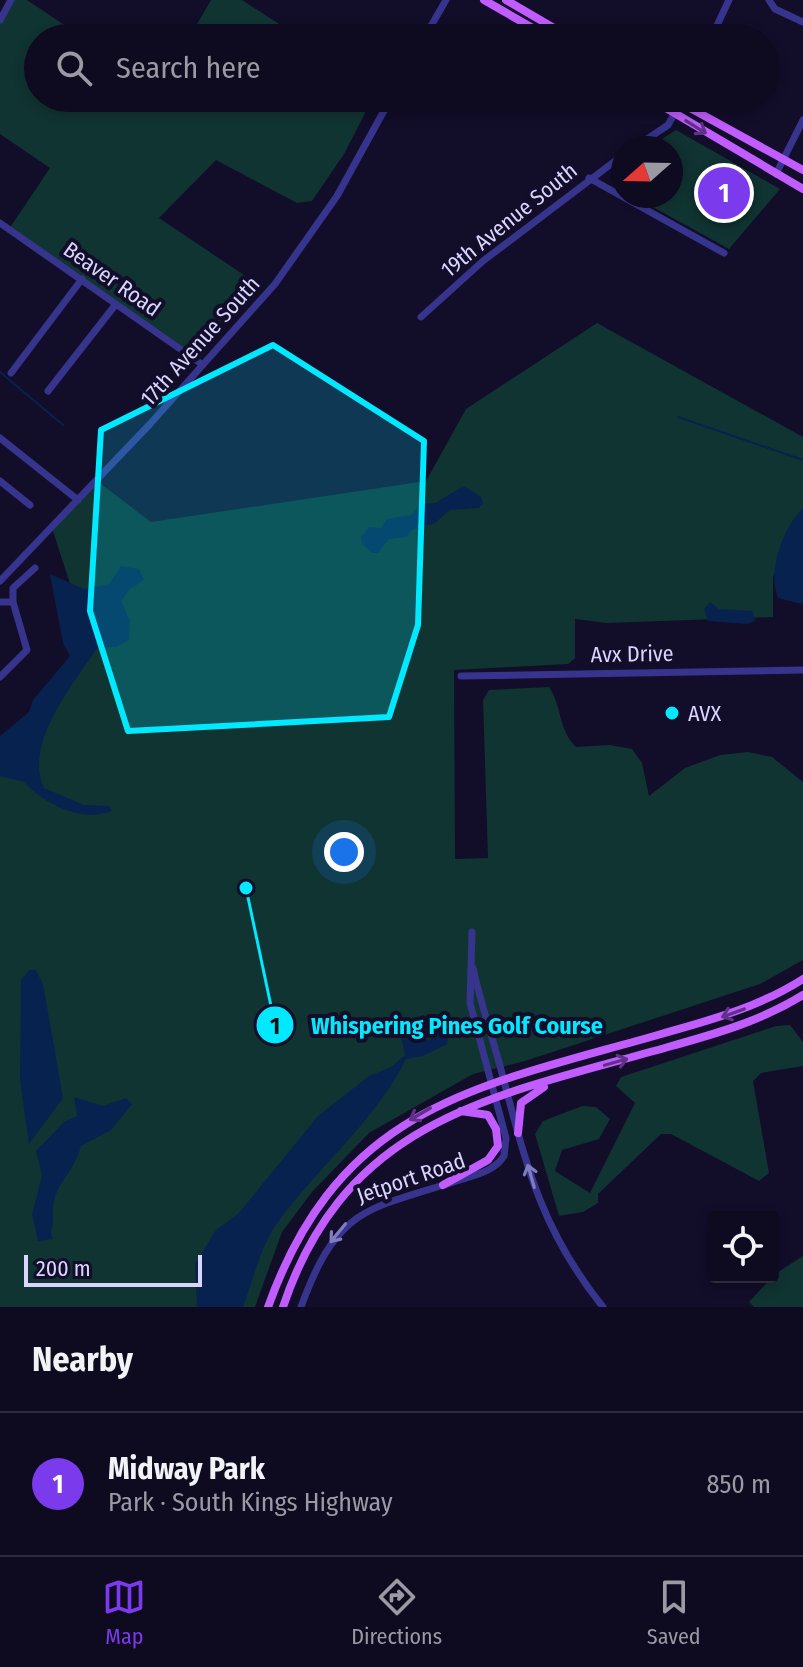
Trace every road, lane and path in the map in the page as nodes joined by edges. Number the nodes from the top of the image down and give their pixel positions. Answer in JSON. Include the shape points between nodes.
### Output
{"nodes":[{"id":1,"x":11,"y":0,"type":"edge"},
{"id":2,"x":446,"y":0,"type":"edge"},
{"id":3,"x":484,"y":0,"type":"edge"},
{"id":4,"x":506,"y":0,"type":"edge"},
{"id":5,"x":729,"y":0,"type":"edge"},
{"id":6,"x":769,"y":0,"type":"edge"},
{"id":7,"x":0,"y":20,"type":"edge"},
{"id":8,"x":803,"y":22,"type":"edge"},
{"id":9,"x":432,"y":24,"type":"edge"},
{"id":10,"x":526,"y":24,"type":"edge"},
{"id":11,"x":547,"y":24,"type":"edge"},
{"id":12,"x":718,"y":24,"type":"edge"},
{"id":13,"x":383,"y":112,"type":"edge"},
{"id":14,"x":701,"y":112,"type":"edge"},
{"id":15,"x":674,"y":113,"type":"joint"},
{"id":16,"x":803,"y":120,"type":"edge"},
{"id":17,"x":652,"y":136,"type":"edge"},
{"id":18,"x":783,"y":159,"type":"junction"},
{"id":19,"x":611,"y":163,"type":"edge"},
{"id":20,"x":803,"y":170,"type":"edge"},
{"id":21,"x":776,"y":174,"type":"junction"},
{"id":22,"x":589,"y":178,"type":"junction"},
{"id":23,"x":803,"y":189,"type":"edge"},
{"id":24,"x":0,"y":223,"type":"edge"},
{"id":25,"x":724,"y":253,"type":"dead end"},
{"id":26,"x":82,"y":279,"type":"junction"},
{"id":27,"x":116,"y":304,"type":"junction"},
{"id":28,"x":421,"y":317,"type":"dead end"},
{"id":29,"x":203,"y":365,"type":"junction"},
{"id":30,"x":11,"y":373,"type":"dead end"},
{"id":31,"x":48,"y":391,"type":"dead end"},
{"id":32,"x":0,"y":438,"type":"edge"},
{"id":33,"x":0,"y":481,"type":"edge"},
{"id":34,"x":78,"y":500,"type":"junction"},
{"id":35,"x":30,"y":505,"type":"dead end"},
{"id":36,"x":35,"y":568,"type":"dead end"},
{"id":37,"x":0,"y":581,"type":"edge"},
{"id":38,"x":0,"y":602,"type":"edge"},
{"id":39,"x":13,"y":602,"type":"junction"},
{"id":40,"x":803,"y":670,"type":"edge"},
{"id":41,"x":461,"y":676,"type":"dead end"},
{"id":42,"x":0,"y":677,"type":"edge"},
{"id":43,"x":472,"y":932,"type":"dead end"},
{"id":44,"x":472,"y":962,"type":"junction"},
{"id":45,"x":803,"y":979,"type":"edge"},
{"id":46,"x":803,"y":995,"type":"edge"},
{"id":47,"x":563,"y":1077,"type":"junction"},
{"id":48,"x":503,"y":1079,"type":"junction"},
{"id":49,"x":491,"y":1083,"type":"junction"},
{"id":50,"x":507,"y":1093,"type":"junction"},
{"id":51,"x":495,"y":1096,"type":"junction"},
{"id":52,"x":456,"y":1111,"type":"junction"},
{"id":53,"x":518,"y":1133,"type":"junction"},
{"id":54,"x":443,"y":1185,"type":"junction"},
{"id":55,"x":268,"y":1307,"type":"edge"},
{"id":56,"x":283,"y":1307,"type":"edge"},
{"id":57,"x":301,"y":1307,"type":"edge"},
{"id":58,"x":603,"y":1307,"type":"edge"}],
"edges":[{"from":1,"to":7,"type":"street"},
{"from":2,"to":9,"type":"street"},
{"from":3,"to":10,"type":"main road"},
{"from":4,"to":11,"type":"main road"},
{"from":5,"to":12,"type":"street"},
{"from":6,"to":8,"type":"street","via":[[775,9]]},
{"from":13,"to":29,"type":"street","name":"17th Avenue South","via":[[337,196],[275,284]]},
{"from":14,"to":18,"type":"main road"},
{"from":15,"to":17,"type":"street","via":[[668,125]]},
{"from":15,"to":21,"type":"main road","one_way":true},
{"from":16,"to":18,"type":"street"},
{"from":18,"to":20,"type":"main road"},
{"from":18,"to":21,"type":"street"},
{"from":19,"to":22,"type":"street","name":"19th Avenue South"},
{"from":21,"to":23,"type":"main road"},
{"from":22,"to":25,"type":"street"},
{"from":22,"to":28,"type":"street","name":"19th Avenue South"},
{"from":24,"to":26,"type":"street","name":"Beaver Road"},
{"from":26,"to":27,"type":"street","name":"Beaver Road"},
{"from":26,"to":30,"type":"street"},
{"from":27,"to":29,"type":"street","name":"Beaver Road"},
{"from":27,"to":31,"type":"street"},
{"from":29,"to":34,"type":"street","name":"17th Avenue South"},
{"from":32,"to":34,"type":"street"},
{"from":33,"to":35,"type":"street"},
{"from":34,"to":37,"type":"street","name":"17th Avenue South"},
{"from":36,"to":39,"type":"street","via":[[13,588]]},
{"from":38,"to":39,"type":"street"},
{"from":39,"to":42,"type":"street","via":[[27,650]]},
{"from":40,"to":41,"type":"street","name":"Avx Drive"},
{"from":43,"to":44,"type":"street"},
{"from":44,"to":48,"type":"street"},
{"from":44,"to":49,"type":"street","name":"Jetport Road","via":[[470,1003]]},
{"from":45,"to":48,"type":"main road","one_way":true,"via":[[731,1014]]},
{"from":47,"to":46,"type":"main road","one_way":true,"via":[[736,1027]]},
{"from":47,"to":50,"type":"main road"},
{"from":47,"to":53,"type":"main road","via":[[524,1099]]},
{"from":48,"to":49,"type":"main road"},
{"from":48,"to":50,"type":"street"},
{"from":49,"to":51,"type":"street","name":"Jetport Road"},
{"from":49,"to":55,"type":"main road","one_way":true,"via":[[409,1120],[349,1168],[295,1241]]},
{"from":50,"to":51,"type":"main road"},
{"from":50,"to":53,"type":"street"},
{"from":51,"to":52,"type":"main road"},
{"from":51,"to":54,"type":"street","name":"Jetport Road","via":[[506,1138],[503,1159],[487,1171]]},
{"from":52,"to":54,"type":"main road","via":[[488,1115],[499,1141],[488,1160]]},
{"from":52,"to":56,"type":"main road","via":[[393,1148],[344,1194],[305,1251]]},
{"from":58,"to":53,"type":"street","one_way":true,"via":[[567,1261],[547,1224]]},
{"from":54,"to":57,"type":"street","name":"Jetport Road","one_way":true,"via":[[346,1223],[324,1253]]}]}
